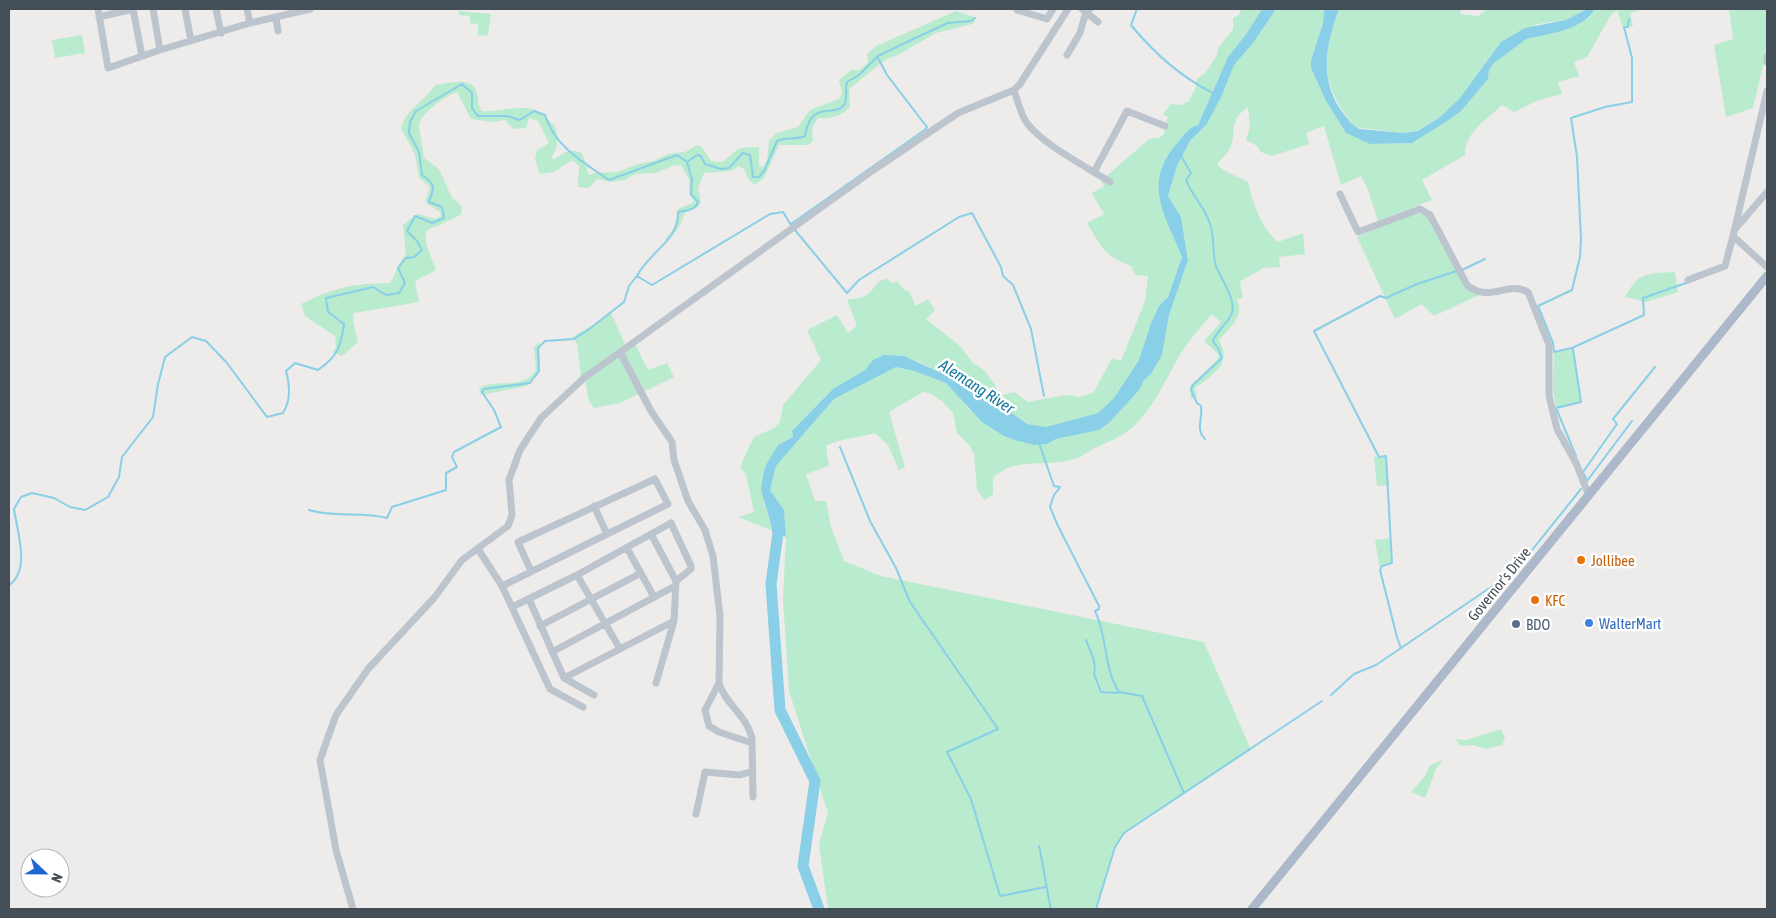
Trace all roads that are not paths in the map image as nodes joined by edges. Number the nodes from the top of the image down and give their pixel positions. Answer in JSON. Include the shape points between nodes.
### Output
{"nodes":[{"id":1,"x":98,"y":9,"type":"edge"},
{"id":2,"x":133,"y":9,"type":"edge"},
{"id":3,"x":153,"y":9,"type":"edge"},
{"id":4,"x":185,"y":9,"type":"edge"},
{"id":5,"x":216,"y":9,"type":"edge"},
{"id":6,"x":247,"y":9,"type":"edge"},
{"id":7,"x":310,"y":9,"type":"edge"},
{"id":8,"x":1053,"y":9,"type":"edge"},
{"id":9,"x":1068,"y":9,"type":"edge"},
{"id":10,"x":1017,"y":10,"type":"dead end"},
{"id":11,"x":1086,"y":10,"type":"edge"},
{"id":12,"x":99,"y":17,"type":"junction"},
{"id":13,"x":276,"y":18,"type":"junction"},
{"id":14,"x":1098,"y":22,"type":"dead end"},
{"id":15,"x":250,"y":23,"type":"junction"},
{"id":16,"x":278,"y":31,"type":"dead end"},
{"id":17,"x":221,"y":33,"type":"junction"},
{"id":18,"x":191,"y":41,"type":"junction"},
{"id":19,"x":160,"y":50,"type":"junction"},
{"id":20,"x":1067,"y":55,"type":"dead end"},
{"id":21,"x":142,"y":56,"type":"junction"},
{"id":22,"x":1767,"y":57,"type":"edge"},
{"id":23,"x":1767,"y":62,"type":"edge"},
{"id":24,"x":1014,"y":90,"type":"junction"},
{"id":25,"x":1767,"y":91,"type":"edge"},
{"id":26,"x":1165,"y":126,"type":"dead end"},
{"id":27,"x":1094,"y":172,"type":"junction"},
{"id":28,"x":1110,"y":182,"type":"dead end"},
{"id":29,"x":1767,"y":192,"type":"edge"},
{"id":30,"x":1340,"y":194,"type":"dead end"},
{"id":31,"x":1734,"y":232,"type":"junction"},
{"id":32,"x":1767,"y":267,"type":"edge"},
{"id":33,"x":1767,"y":276,"type":"edge"},
{"id":34,"x":1688,"y":280,"type":"dead end"},
{"id":35,"x":620,"y":352,"type":"junction"},
{"id":36,"x":1589,"y":496,"type":"junction"},
{"id":37,"x":594,"y":506,"type":"junction"},
{"id":38,"x":607,"y":534,"type":"junction"},
{"id":39,"x":650,"y":534,"type":"junction"},
{"id":40,"x":627,"y":548,"type":"junction"},
{"id":41,"x":478,"y":549,"type":"junction"},
{"id":42,"x":532,"y":571,"type":"junction"},
{"id":43,"x":641,"y":573,"type":"junction"},
{"id":44,"x":577,"y":575,"type":"junction"},
{"id":45,"x":676,"y":584,"type":"junction"},
{"id":46,"x":502,"y":586,"type":"junction"},
{"id":47,"x":654,"y":598,"type":"junction"},
{"id":48,"x":530,"y":599,"type":"junction"},
{"id":49,"x":592,"y":599,"type":"junction"},
{"id":50,"x":512,"y":607,"type":"junction"},
{"id":51,"x":674,"y":621,"type":"junction"},
{"id":52,"x":606,"y":624,"type":"junction"},
{"id":53,"x":540,"y":626,"type":"junction"},
{"id":54,"x":620,"y":648,"type":"junction"},
{"id":55,"x":552,"y":652,"type":"junction"},
{"id":56,"x":564,"y":678,"type":"junction"},
{"id":57,"x":656,"y":683,"type":"dead end"},
{"id":58,"x":719,"y":683,"type":"junction"},
{"id":59,"x":594,"y":695,"type":"dead end"},
{"id":60,"x":583,"y":707,"type":"dead end"},
{"id":61,"x":752,"y":743,"type":"junction"},
{"id":62,"x":753,"y":771,"type":"junction"},
{"id":63,"x":753,"y":797,"type":"dead end"},
{"id":64,"x":696,"y":814,"type":"dead end"},
{"id":65,"x":353,"y":909,"type":"edge"},
{"id":66,"x":1252,"y":909,"type":"edge"}],
"edges":[{"from":1,"to":12,"type":"street"},
{"from":2,"to":12,"type":"street"},
{"from":2,"to":21,"type":"street"},
{"from":3,"to":19,"type":"street"},
{"from":4,"to":18,"type":"street"},
{"from":5,"to":17,"type":"street"},
{"from":6,"to":15,"type":"street"},
{"from":7,"to":13,"type":"street"},
{"from":8,"to":10,"type":"street","via":[[1047,19]]},
{"from":9,"to":24,"type":"street"},
{"from":11,"to":14,"type":"street"},
{"from":11,"to":20,"type":"street","via":[[1080,32]]},
{"from":12,"to":21,"type":"street","via":[[108,68]]},
{"from":13,"to":15,"type":"street"},
{"from":13,"to":16,"type":"street"},
{"from":15,"to":17,"type":"street"},
{"from":17,"to":18,"type":"street"},
{"from":18,"to":19,"type":"street"},
{"from":19,"to":21,"type":"street"},
{"from":22,"to":23,"type":"street"},
{"from":24,"to":27,"type":"street","via":[[1024,119],[1032,128]]},
{"from":24,"to":35,"type":"street","via":[[958,113],[880,165]]},
{"from":25,"to":31,"type":"street"},
{"from":26,"to":27,"type":"street","via":[[1127,111]]},
{"from":27,"to":28,"type":"street"},
{"from":29,"to":31,"type":"street"},
{"from":30,"to":36,"type":"street","via":[[1358,232],[1420,209],[1426,211],[1467,284],[1476,292],[1516,288],[1528,292],[1549,345],[1549,396],[1557,429]]},
{"from":31,"to":32,"type":"street"},
{"from":31,"to":34,"type":"street","via":[[1725,266]]},
{"from":33,"to":36,"type":"main road","name":"Governor's Drive"},
{"from":35,"to":41,"type":"street","via":[[584,378],[541,418],[520,450],[509,480],[511,522]]},
{"from":35,"to":58,"type":"street","via":[[651,411],[672,442],[674,460],[688,501],[709,542],[720,616]]},
{"from":36,"to":66,"type":"main road","name":"Governor's Drive"},
{"from":37,"to":38,"type":"street"},
{"from":37,"to":38,"type":"street","via":[[655,479],[668,504]]},
{"from":37,"to":42,"type":"street","via":[[518,542]]},
{"from":38,"to":42,"type":"street"},
{"from":39,"to":40,"type":"street"},
{"from":39,"to":45,"type":"street"},
{"from":39,"to":45,"type":"street","via":[[671,523],[691,566]]},
{"from":40,"to":43,"type":"street"},
{"from":40,"to":44,"type":"street"},
{"from":41,"to":46,"type":"street"},
{"from":41,"to":65,"type":"street","via":[[462,560],[434,598],[368,669],[336,715],[320,760],[336,850]]},
{"from":42,"to":46,"type":"street"},
{"from":43,"to":47,"type":"street"},
{"from":43,"to":49,"type":"street"},
{"from":44,"to":48,"type":"street"},
{"from":44,"to":49,"type":"street"},
{"from":45,"to":47,"type":"street"},
{"from":45,"to":51,"type":"street"},
{"from":46,"to":50,"type":"street"},
{"from":47,"to":52,"type":"street"},
{"from":48,"to":50,"type":"street"},
{"from":48,"to":53,"type":"street"},
{"from":49,"to":52,"type":"street"},
{"from":49,"to":53,"type":"street"},
{"from":50,"to":60,"type":"street","via":[[550,689]]},
{"from":51,"to":54,"type":"street"},
{"from":51,"to":57,"type":"street"},
{"from":52,"to":54,"type":"street"},
{"from":52,"to":55,"type":"street"},
{"from":53,"to":55,"type":"street"},
{"from":54,"to":56,"type":"street"},
{"from":55,"to":56,"type":"street"},
{"from":56,"to":59,"type":"street"},
{"from":58,"to":61,"type":"street","via":[[722,692],[747,723]]},
{"from":58,"to":61,"type":"street","via":[[705,710],[709,726]]},
{"from":61,"to":62,"type":"street"},
{"from":62,"to":63,"type":"street"},
{"from":62,"to":64,"type":"street","via":[[740,775],[705,772]]}]}
